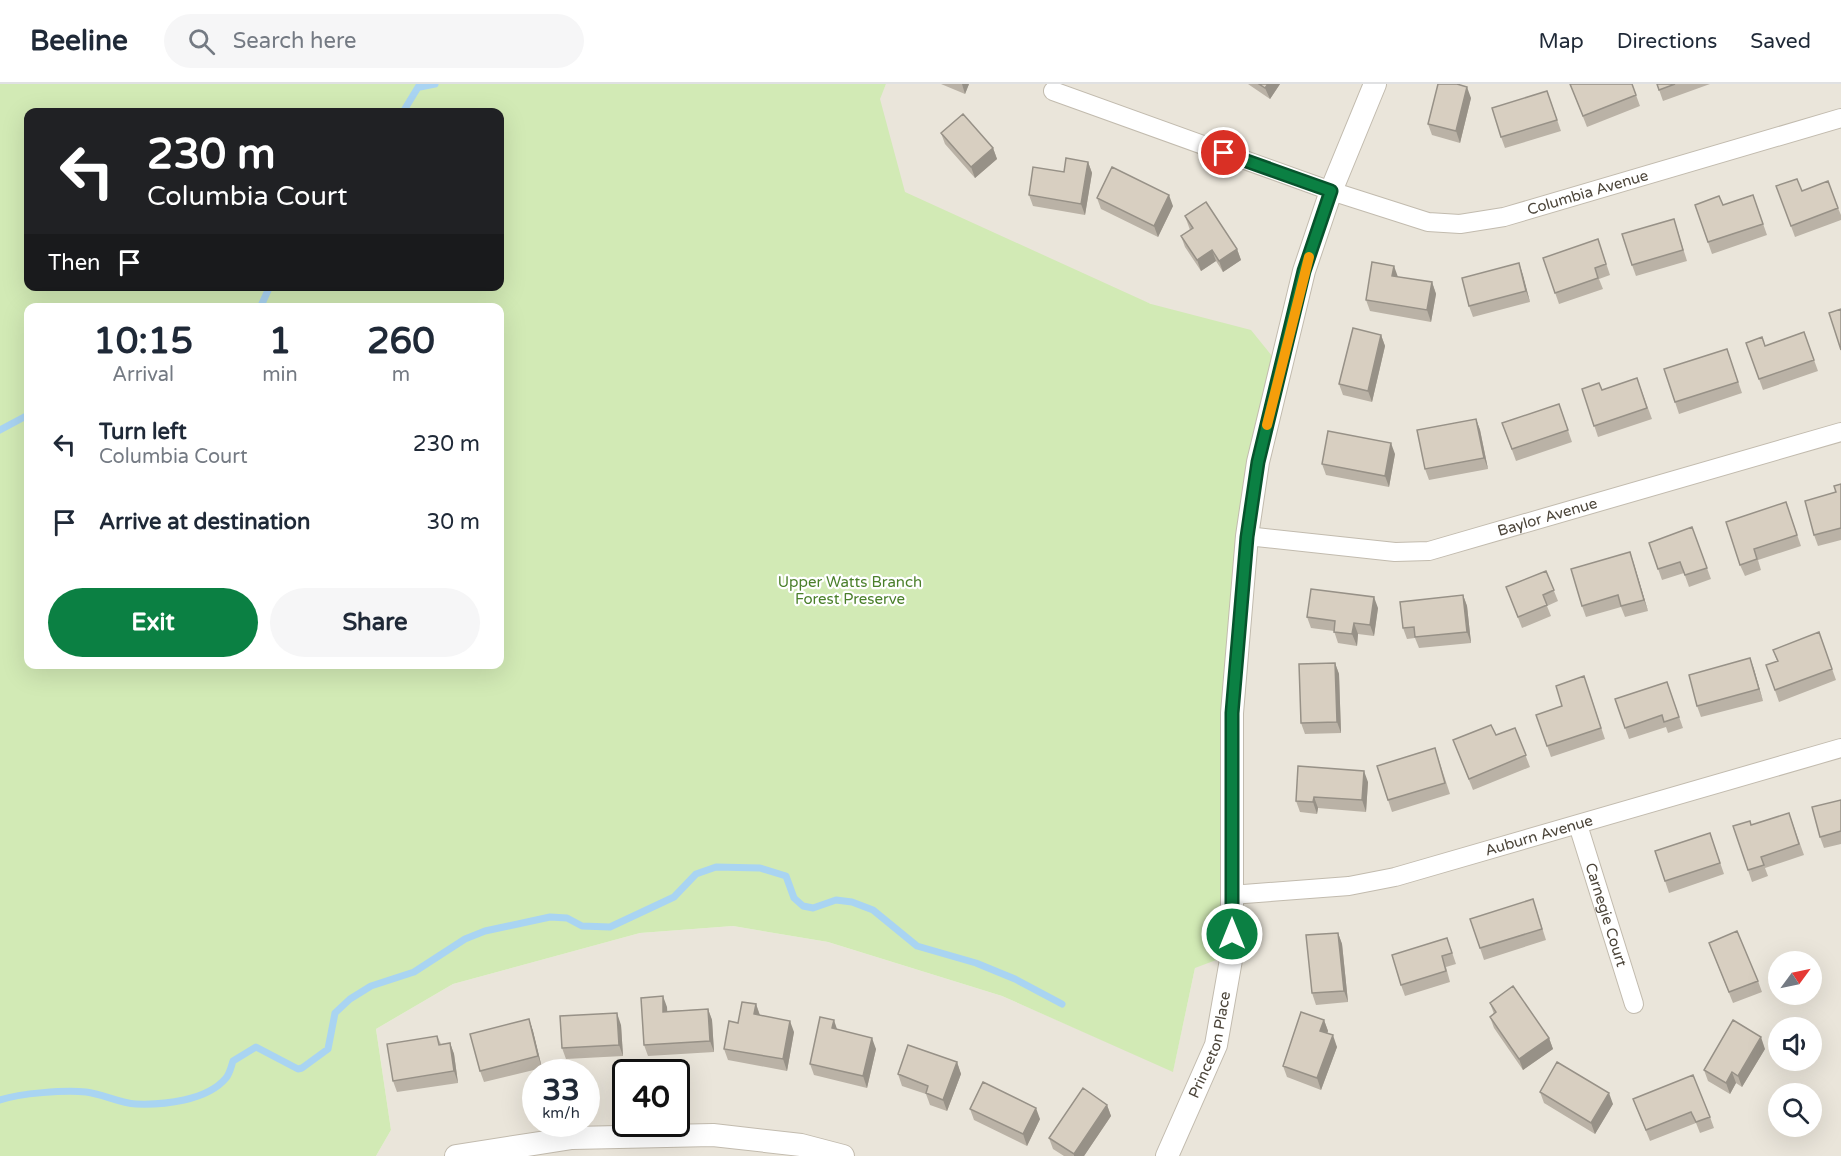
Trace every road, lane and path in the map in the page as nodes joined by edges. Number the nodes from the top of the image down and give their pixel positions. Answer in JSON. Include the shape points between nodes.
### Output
{"nodes":[{"id":1,"x":1375,"y":84,"type":"edge"},
{"id":2,"x":1053,"y":91,"type":"dead end"},
{"id":3,"x":1841,"y":118,"type":"edge"},
{"id":4,"x":1331,"y":191,"type":"junction"},
{"id":5,"x":1841,"y":432,"type":"edge"},
{"id":6,"x":1247,"y":537,"type":"junction"},
{"id":7,"x":1841,"y":748,"type":"edge"},
{"id":8,"x":1578,"y":825,"type":"junction"},
{"id":9,"x":1231,"y":895,"type":"junction"},
{"id":10,"x":1634,"y":1004,"type":"dead end"},
{"id":11,"x":456,"y":1156,"type":"edge"},
{"id":12,"x":843,"y":1156,"type":"edge"},
{"id":13,"x":1167,"y":1156,"type":"edge"}],
"edges":[{"from":1,"to":4,"type":"street","name":"Princeton Place"},
{"from":2,"to":4,"type":"street","name":"Columbia Avenue"},
{"from":3,"to":4,"type":"street","name":"Columbia Avenue","via":[[1504,217],[1460,224],[1428,222]]},
{"from":4,"to":6,"type":"street","name":"Princeton Place","via":[[1304,271],[1258,462]]},
{"from":5,"to":6,"type":"street","name":"Baylor Avenue","via":[[1429,551],[1395,552]]},
{"from":6,"to":9,"type":"street","name":"Princeton Place","via":[[1232,713]]},
{"from":7,"to":8,"type":"street","name":"Auburn Avenue"},
{"from":8,"to":9,"type":"street","name":"Auburn Avenue","via":[[1395,877]]},
{"from":8,"to":10,"type":"street","name":"Carnegie Court"},
{"from":9,"to":13,"type":"street","name":"Princeton Place","via":[[1232,954],[1216,1045]]},
{"from":11,"to":12,"type":"street","via":[[572,1138],[713,1135],[801,1145]]}]}
